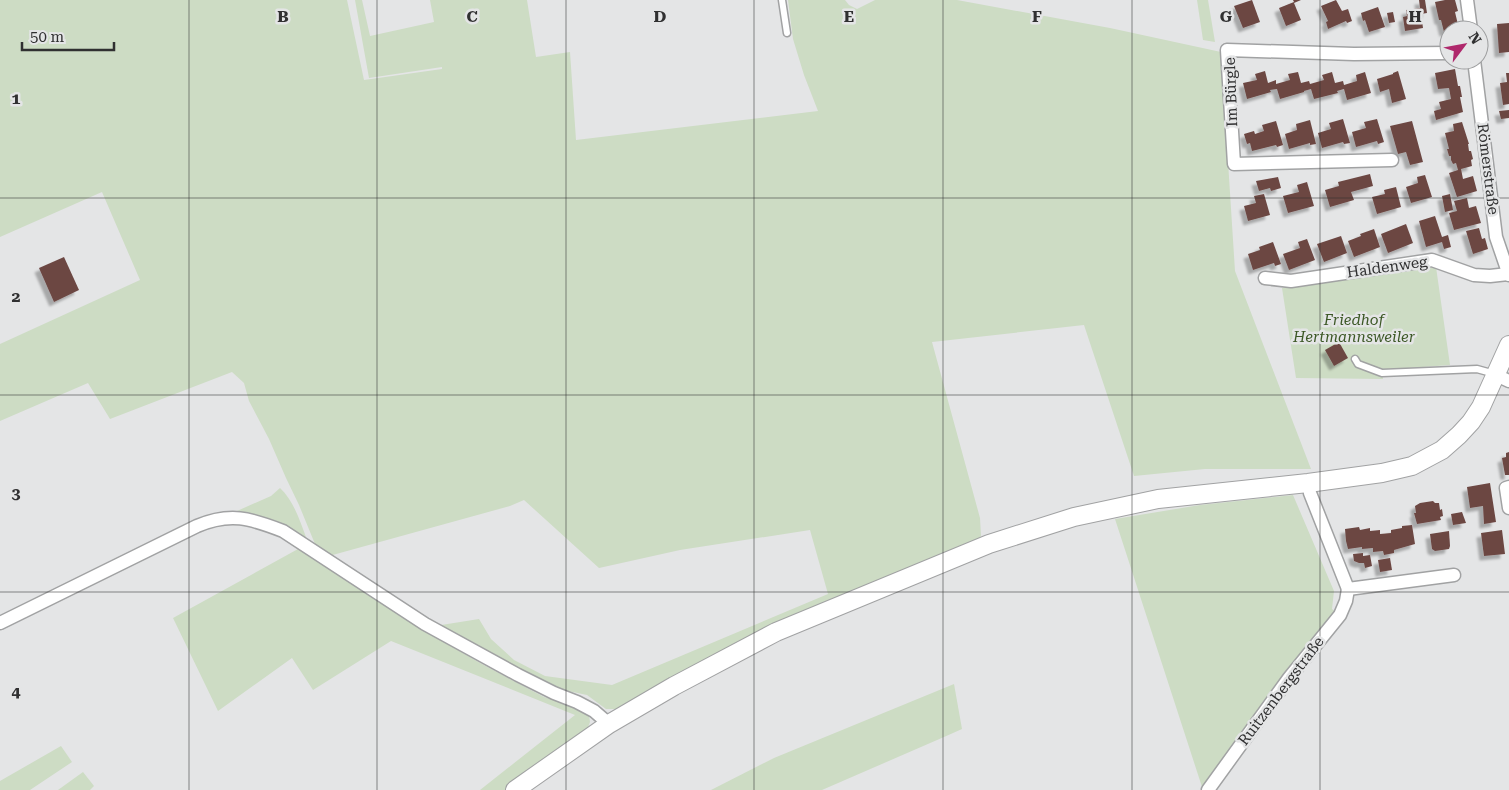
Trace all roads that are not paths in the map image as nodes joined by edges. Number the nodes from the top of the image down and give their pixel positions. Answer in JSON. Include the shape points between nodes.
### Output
{"nodes":[{"id":1,"x":782,"y":0,"type":"edge"},
{"id":2,"x":1467,"y":0,"type":"edge"},
{"id":3,"x":1470,"y":20,"type":"edge"},
{"id":4,"x":787,"y":33,"type":"dead end"},
{"id":5,"x":1439,"y":53,"type":"edge"},
{"id":6,"x":1475,"y":70,"type":"edge"},
{"id":7,"x":1392,"y":160,"type":"dead end"},
{"id":8,"x":1508,"y":275,"type":"edge"},
{"id":9,"x":1265,"y":278,"type":"dead end"},
{"id":10,"x":1509,"y":345,"type":"edge"},
{"id":11,"x":1355,"y":359,"type":"dead end"},
{"id":12,"x":1502,"y":378,"type":"edge"},
{"id":13,"x":1308,"y":483,"type":"junction"},
{"id":14,"x":1509,"y":487,"type":"edge"},
{"id":15,"x":1509,"y":508,"type":"edge"},
{"id":16,"x":1454,"y":575,"type":"dead end"},
{"id":17,"x":1348,"y":590,"type":"junction"},
{"id":18,"x":0,"y":623,"type":"edge"},
{"id":19,"x":609,"y":724,"type":"junction"},
{"id":20,"x":515,"y":790,"type":"edge"},
{"id":21,"x":1208,"y":790,"type":"edge"}],
"edges":[{"from":1,"to":4,"type":"lane"},
{"from":2,"to":3,"type":"street"},
{"from":5,"to":7,"type":"street","name":"Im Bürgle","via":[[1227,50],[1234,164]]},
{"from":6,"to":8,"type":"street","name":"Römerstraße","via":[[1496,237]]},
{"from":8,"to":9,"type":"street","name":"Haldenweg","via":[[1474,275],[1432,260],[1291,281]]},
{"from":10,"to":12,"type":"street"},
{"from":11,"to":12,"type":"lane","via":[[1358,364],[1382,373],[1477,369]]},
{"from":12,"to":13,"type":"street","via":[[1471,422],[1442,450],[1412,466]]},
{"from":13,"to":17,"type":"street"},
{"from":13,"to":19,"type":"street","via":[[1176,497],[1126,506],[1074,517],[989,544],[776,632]]},
{"from":14,"to":15,"type":"street","via":[[1506,488]]},
{"from":16,"to":17,"type":"street"},
{"from":17,"to":21,"type":"street","name":"Ruitzenbergstraße","via":[[1340,615],[1289,678]]},
{"from":18,"to":19,"type":"street","via":[[196,526],[212,520],[243,518],[283,531],[425,624],[518,675],[594,711]]},
{"from":19,"to":20,"type":"street"}]}
